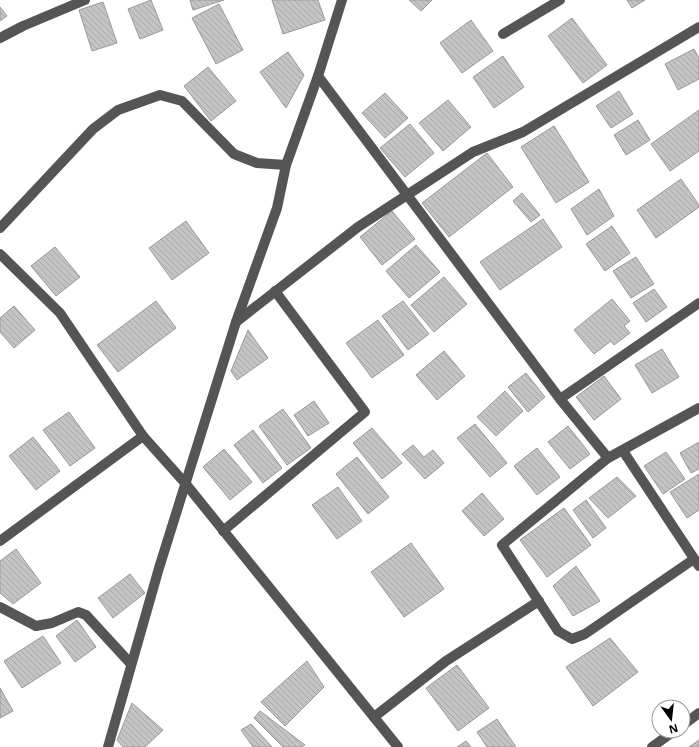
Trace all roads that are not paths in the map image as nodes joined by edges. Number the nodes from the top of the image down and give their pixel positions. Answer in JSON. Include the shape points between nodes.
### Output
{"nodes":[{"id":1,"x":85,"y":0,"type":"edge"},
{"id":2,"x":342,"y":0,"type":"edge"},
{"id":3,"x":560,"y":0,"type":"edge"},
{"id":4,"x":699,"y":26,"type":"edge"},
{"id":5,"x":503,"y":34,"type":"dead end"},
{"id":6,"x":0,"y":38,"type":"edge"},
{"id":7,"x":318,"y":76,"type":"junction"},
{"id":8,"x":286,"y":165,"type":"junction"},
{"id":9,"x":407,"y":194,"type":"junction"},
{"id":10,"x":0,"y":228,"type":"edge"},
{"id":11,"x":0,"y":254,"type":"edge"},
{"id":12,"x":276,"y":291,"type":"junction"},
{"id":13,"x":699,"y":303,"type":"edge"},
{"id":14,"x":236,"y":322,"type":"junction"},
{"id":15,"x":560,"y":399,"type":"junction"},
{"id":16,"x":699,"y":408,"type":"edge"},
{"id":17,"x":143,"y":436,"type":"junction"},
{"id":18,"x":623,"y":451,"type":"junction"},
{"id":19,"x":608,"y":458,"type":"junction"},
{"id":20,"x":185,"y":483,"type":"junction"},
{"id":21,"x":223,"y":530,"type":"junction"},
{"id":22,"x":0,"y":541,"type":"edge"},
{"id":23,"x":696,"y":562,"type":"edge"},
{"id":24,"x":539,"y":601,"type":"junction"},
{"id":25,"x":0,"y":607,"type":"edge"},
{"id":26,"x":131,"y":664,"type":"junction"},
{"id":27,"x":374,"y":717,"type":"junction"},
{"id":28,"x":663,"y":739,"type":"edge"},
{"id":29,"x":108,"y":747,"type":"edge"},
{"id":30,"x":398,"y":747,"type":"edge"},
{"id":31,"x":652,"y":747,"type":"edge"}],
"edges":[{"from":1,"to":6,"type":"street"},
{"from":2,"to":7,"type":"street"},
{"from":3,"to":5,"type":"street"},
{"from":4,"to":9,"type":"street","via":[[523,132],[473,152]]},
{"from":7,"to":8,"type":"street"},
{"from":7,"to":9,"type":"street"},
{"from":8,"to":10,"type":"street","via":[[257,163],[234,154],[182,101],[160,95],[118,110],[93,129]]},
{"from":8,"to":14,"type":"street","via":[[277,208]]},
{"from":9,"to":12,"type":"street","via":[[358,227]]},
{"from":9,"to":15,"type":"street"},
{"from":11,"to":17,"type":"street","via":[[60,313]]},
{"from":12,"to":14,"type":"street"},
{"from":12,"to":21,"type":"street","via":[[365,412]]},
{"from":13,"to":15,"type":"street"},
{"from":14,"to":20,"type":"street"},
{"from":15,"to":19,"type":"street"},
{"from":16,"to":18,"type":"street"},
{"from":17,"to":20,"type":"street"},
{"from":17,"to":22,"type":"street"},
{"from":18,"to":19,"type":"street"},
{"from":18,"to":23,"type":"street"},
{"from":19,"to":24,"type":"street","via":[[502,545]]},
{"from":20,"to":21,"type":"street"},
{"from":20,"to":26,"type":"street"},
{"from":21,"to":27,"type":"street"},
{"from":23,"to":24,"type":"street","via":[[585,634],[572,639],[558,631]]},
{"from":24,"to":27,"type":"street","via":[[446,660]]},
{"from":25,"to":26,"type":"street","via":[[36,626],[52,623],[78,612],[86,614]]},
{"from":26,"to":29,"type":"street"},
{"from":27,"to":30,"type":"street"},
{"from":28,"to":31,"type":"street"}]}
